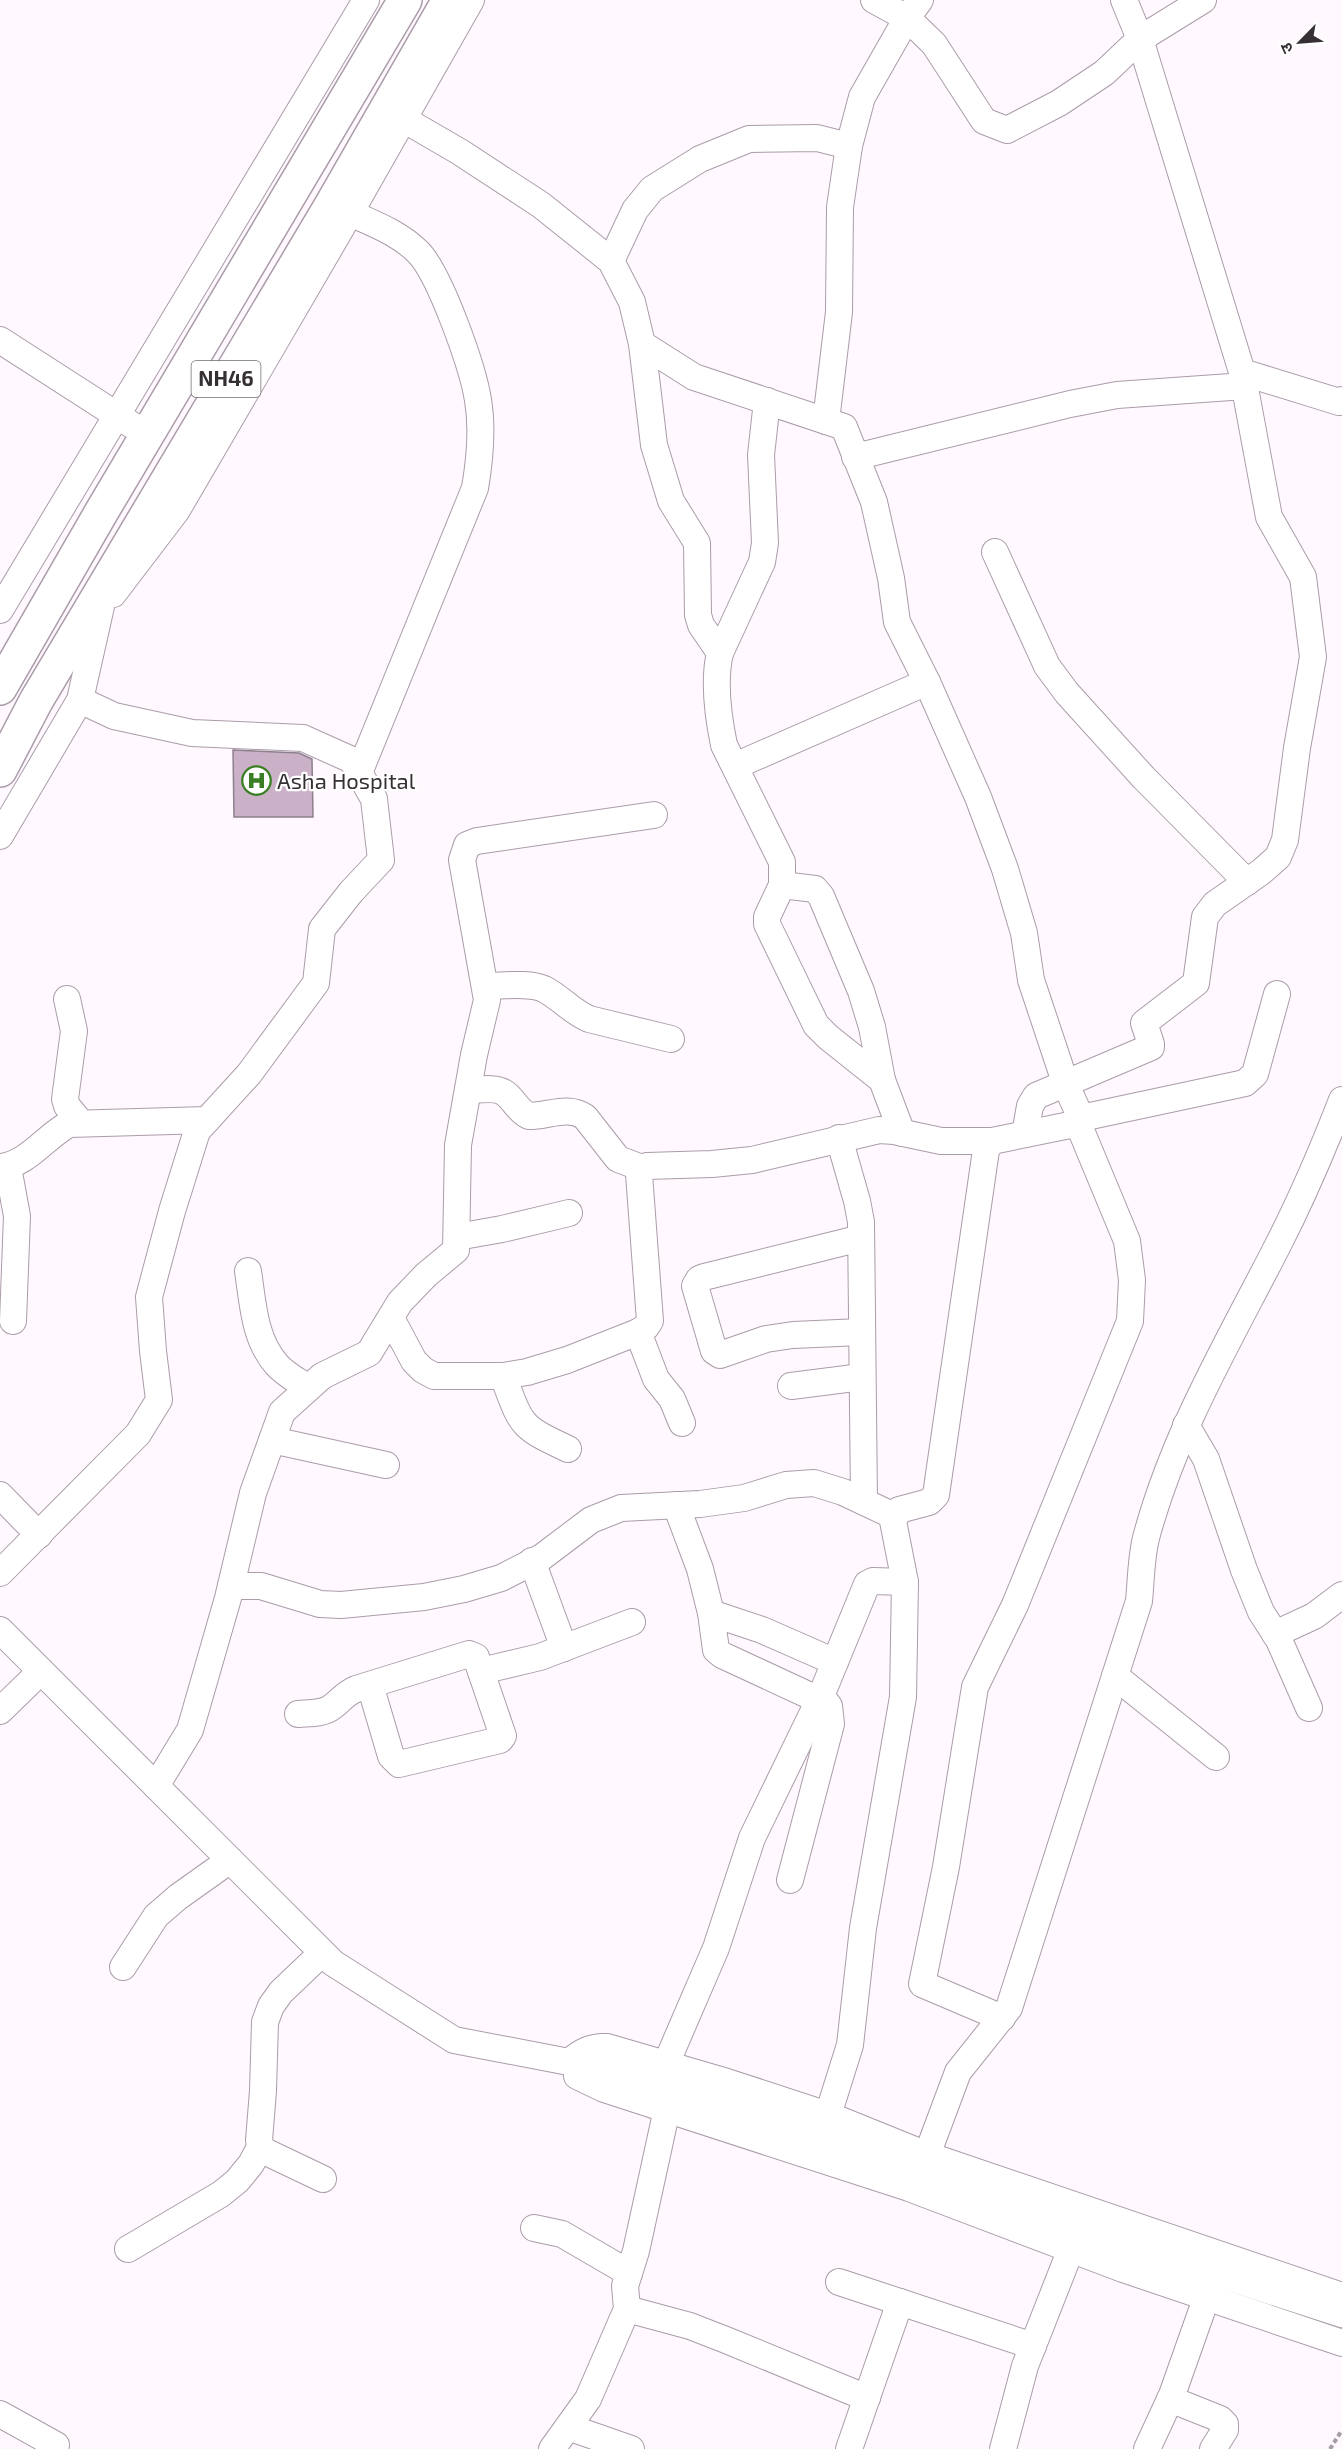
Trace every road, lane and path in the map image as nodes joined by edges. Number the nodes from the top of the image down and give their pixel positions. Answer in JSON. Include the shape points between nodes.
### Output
{"nodes":[{"id":1,"x":366,"y":0,"type":"edge"},
{"id":2,"x":405,"y":0,"type":"edge"},
{"id":3,"x":449,"y":0,"type":"edge"},
{"id":4,"x":471,"y":0,"type":"edge"},
{"id":5,"x":874,"y":0,"type":"edge"},
{"id":6,"x":1125,"y":0,"type":"edge"},
{"id":7,"x":1203,"y":0,"type":"edge"},
{"id":8,"x":913,"y":9,"type":"edge"},
{"id":9,"x":1140,"y":39,"type":"junction"},
{"id":10,"x":394,"y":114,"type":"junction"},
{"id":11,"x":849,"y":146,"type":"junction"},
{"id":12,"x":350,"y":213,"type":"junction"},
{"id":13,"x":611,"y":261,"type":"junction"},
{"id":14,"x":0,"y":340,"type":"edge"},
{"id":15,"x":642,"y":344,"type":"junction"},
{"id":16,"x":1244,"y":379,"type":"junction"},
{"id":17,"x":1342,"y":400,"type":"edge"},
{"id":18,"x":767,"y":401,"type":"junction"},
{"id":19,"x":118,"y":416,"type":"junction"},
{"id":20,"x":826,"y":421,"type":"junction"},
{"id":21,"x":147,"y":435,"type":"junction"},
{"id":22,"x":855,"y":457,"type":"junction"},
{"id":23,"x":995,"y":552,"type":"dead end"},
{"id":24,"x":103,"y":597,"type":"junction"},
{"id":25,"x":0,"y":610,"type":"edge"},
{"id":26,"x":720,"y":653,"type":"junction"},
{"id":27,"x":927,"y":682,"type":"junction"},
{"id":28,"x":0,"y":688,"type":"edge"},
{"id":29,"x":80,"y":700,"type":"junction"},
{"id":30,"x":3,"y":765,"type":"edge"},
{"id":31,"x":735,"y":766,"type":"junction"},
{"id":32,"x":359,"y":774,"type":"junction"},
{"id":33,"x":654,"y":815,"type":"dead end"},
{"id":34,"x":0,"y":836,"type":"edge"},
{"id":35,"x":1247,"y":882,"type":"junction"},
{"id":36,"x":782,"y":885,"type":"junction"},
{"id":37,"x":486,"y":986,"type":"junction"},
{"id":38,"x":1277,"y":994,"type":"dead end"},
{"id":39,"x":67,"y":999,"type":"dead end"},
{"id":40,"x":671,"y":1039,"type":"dead end"},
{"id":41,"x":882,"y":1080,"type":"junction"},
{"id":42,"x":1066,"y":1084,"type":"junction"},
{"id":43,"x":468,"y":1090,"type":"junction"},
{"id":44,"x":1342,"y":1100,"type":"edge"},
{"id":45,"x":207,"y":1120,"type":"junction"},
{"id":46,"x":1079,"y":1120,"type":"junction"},
{"id":47,"x":81,"y":1123,"type":"junction"},
{"id":48,"x":902,"y":1132,"type":"junction"},
{"id":49,"x":1025,"y":1134,"type":"junction"},
{"id":50,"x":839,"y":1138,"type":"junction"},
{"id":51,"x":992,"y":1141,"type":"junction"},
{"id":52,"x":4,"y":1167,"type":"edge"},
{"id":53,"x":642,"y":1168,"type":"junction"},
{"id":54,"x":569,"y":1213,"type":"dead end"},
{"id":55,"x":457,"y":1237,"type":"junction"},
{"id":56,"x":861,"y":1238,"type":"junction"},
{"id":57,"x":248,"y":1271,"type":"dead end"},
{"id":58,"x":391,"y":1317,"type":"junction"},
{"id":59,"x":13,"y":1321,"type":"dead end"},
{"id":60,"x":638,"y":1332,"type":"junction"},
{"id":61,"x":861,"y":1332,"type":"junction"},
{"id":62,"x":504,"y":1376,"type":"junction"},
{"id":63,"x":862,"y":1377,"type":"junction"},
{"id":64,"x":791,"y":1386,"type":"dead end"},
{"id":65,"x":308,"y":1388,"type":"junction"},
{"id":66,"x":682,"y":1423,"type":"dead end"},
{"id":67,"x":1186,"y":1425,"type":"junction"},
{"id":68,"x":272,"y":1440,"type":"junction"},
{"id":69,"x":568,"y":1449,"type":"dead end"},
{"id":70,"x":386,"y":1465,"type":"dead end"},
{"id":71,"x":0,"y":1495,"type":"edge"},
{"id":72,"x":864,"y":1502,"type":"junction"},
{"id":73,"x":676,"y":1505,"type":"junction"},
{"id":74,"x":894,"y":1516,"type":"junction"},
{"id":75,"x":39,"y":1535,"type":"junction"},
{"id":76,"x":532,"y":1562,"type":"junction"},
{"id":77,"x":0,"y":1573,"type":"edge"},
{"id":78,"x":905,"y":1582,"type":"junction"},
{"id":79,"x":231,"y":1586,"type":"junction"},
{"id":80,"x":1342,"y":1595,"type":"edge"},
{"id":81,"x":711,"y":1613,"type":"junction"},
{"id":82,"x":632,"y":1622,"type":"dead end"},
{"id":83,"x":0,"y":1630,"type":"edge"},
{"id":84,"x":1275,"y":1634,"type":"junction"},
{"id":85,"x":564,"y":1648,"type":"junction"},
{"id":86,"x":835,"y":1662,"type":"junction"},
{"id":87,"x":41,"y":1671,"type":"junction"},
{"id":88,"x":481,"y":1671,"type":"junction"},
{"id":89,"x":1115,"y":1676,"type":"junction"},
{"id":90,"x":370,"y":1685,"type":"junction"},
{"id":91,"x":820,"y":1698,"type":"junction"},
{"id":92,"x":1309,"y":1708,"type":"dead end"},
{"id":93,"x":0,"y":1710,"type":"edge"},
{"id":94,"x":298,"y":1714,"type":"dead end"},
{"id":95,"x":1216,"y":1757,"type":"dead end"},
{"id":96,"x":156,"y":1786,"type":"junction"},
{"id":97,"x":230,"y":1860,"type":"junction"},
{"id":98,"x":790,"y":1880,"type":"dead end"},
{"id":99,"x":322,"y":1953,"type":"junction"},
{"id":100,"x":123,"y":1967,"type":"dead end"},
{"id":101,"x":1002,"y":2018,"type":"junction"},
{"id":102,"x":569,"y":2062,"type":"junction"},
{"id":103,"x":666,"y":2064,"type":"junction"},
{"id":104,"x":667,"y":2109,"type":"junction"},
{"id":105,"x":828,"y":2115,"type":"junction"},
{"id":106,"x":260,"y":2147,"type":"junction"},
{"id":107,"x":927,"y":2155,"type":"junction"},
{"id":108,"x":323,"y":2179,"type":"dead end"},
{"id":109,"x":534,"y":2228,"type":"dead end"},
{"id":110,"x":128,"y":2249,"type":"dead end"},
{"id":111,"x":1071,"y":2249,"type":"junction"},
{"id":112,"x":629,"y":2273,"type":"junction"},
{"id":113,"x":839,"y":2282,"type":"dead end"},
{"id":114,"x":1207,"y":2296,"type":"junction"},
{"id":115,"x":1342,"y":2296,"type":"edge"},
{"id":116,"x":900,"y":2302,"type":"junction"},
{"id":117,"x":627,"y":2309,"type":"junction"},
{"id":118,"x":1342,"y":2314,"type":"edge"},
{"id":119,"x":1342,"y":2343,"type":"edge"},
{"id":120,"x":1033,"y":2346,"type":"junction"},
{"id":121,"x":867,"y":2398,"type":"junction"},
{"id":122,"x":1170,"y":2399,"type":"junction"},
{"id":123,"x":0,"y":2414,"type":"edge"},
{"id":124,"x":568,"y":2427,"type":"junction"},
{"id":125,"x":1342,"y":2430,"type":"edge"},
{"id":126,"x":56,"y":2445,"type":"dead end"},
{"id":127,"x":552,"y":2449,"type":"edge"},
{"id":128,"x":631,"y":2449,"type":"edge"},
{"id":129,"x":849,"y":2449,"type":"edge"},
{"id":130,"x":1003,"y":2449,"type":"edge"},
{"id":131,"x":1147,"y":2449,"type":"edge"},
{"id":132,"x":1213,"y":2449,"type":"edge"},
{"id":133,"x":1330,"y":2449,"type":"edge"}],
"edges":[{"from":1,"to":19,"type":"street"},
{"from":2,"to":21,"type":"highway","number":"NH46"},
{"from":3,"to":10,"type":"highway","number":"NH46"},
{"from":4,"to":10,"type":"street"},
{"from":5,"to":8,"type":"street"},
{"from":6,"to":9,"type":"street"},
{"from":7,"to":9,"type":"street"},
{"from":8,"to":9,"type":"street","via":[[984,121],[1007,130],[1059,103],[1104,73]]},
{"from":8,"to":11,"type":"street","via":[[862,97]]},
{"from":9,"to":16,"type":"street"},
{"from":10,"to":12,"type":"street"},
{"from":10,"to":13,"type":"street","via":[[541,206]]},
{"from":10,"to":24,"type":"highway","number":"NH46"},
{"from":11,"to":13,"type":"street","via":[[817,138],[749,139],[700,159],[652,189],[635,210]]},
{"from":11,"to":20,"type":"street","via":[[840,207],[839,312]]},
{"from":12,"to":24,"type":"street","via":[[177,510],[143,557]]},
{"from":12,"to":32,"type":"street","via":[[397,235],[420,253],[442,289],[478,400],[481,453],[475,488]]},
{"from":13,"to":15,"type":"street","via":[[632,302]]},
{"from":14,"to":19,"type":"street"},
{"from":15,"to":18,"type":"street","via":[[694,377]]},
{"from":15,"to":26,"type":"street","via":[[654,445],[671,501],[697,543],[698,615]]},
{"from":16,"to":17,"type":"street"},
{"from":16,"to":22,"type":"street","via":[[1070,404]]},
{"from":16,"to":35,"type":"street","via":[[1269,517],[1303,577],[1313,657],[1296,748],[1285,840],[1278,857]]},
{"from":18,"to":20,"type":"street"},
{"from":18,"to":26,"type":"street","via":[[761,455],[765,543],[762,562]]},
{"from":19,"to":21,"type":"street"},
{"from":19,"to":25,"type":"street"},
{"from":20,"to":22,"type":"street","via":[[844,427]]},
{"from":21,"to":28,"type":"highway","number":"NH46"},
{"from":22,"to":27,"type":"street","via":[[873,502],[897,622]]},
{"from":23,"to":35,"type":"street","via":[[1047,666],[1067,693]]},
{"from":24,"to":29,"type":"street"},
{"from":24,"to":30,"type":"highway","number":"NH46","via":[[36,701]]},
{"from":26,"to":31,"type":"street","via":[[716,669],[721,729]]},
{"from":27,"to":31,"type":"street"},
{"from":27,"to":42,"type":"street","via":[[1005,869],[1024,933],[1031,980]]},
{"from":29,"to":32,"type":"street","via":[[114,716],[192,733],[303,738],[351,760]]},
{"from":29,"to":34,"type":"street"},
{"from":31,"to":36,"type":"street","via":[[782,862]]},
{"from":32,"to":45,"type":"street","via":[[374,799],[381,860],[322,929],[316,983],[249,1074]]},
{"from":33,"to":37,"type":"street","via":[[467,844],[462,860]]},
{"from":35,"to":42,"type":"street","via":[[1215,904],[1205,917],[1196,983],[1144,1023],[1150,1047]]},
{"from":36,"to":41,"type":"street","via":[[815,889],[821,896],[861,991]]},
{"from":36,"to":41,"type":"street","via":[[767,924],[807,1010],[828,1037]]},
{"from":37,"to":40,"type":"street","via":[[536,987],[589,1019]]},
{"from":37,"to":43,"type":"street","via":[[487,1000]]},
{"from":38,"to":46,"type":"street","via":[[1255,1074],[1245,1083]]},
{"from":39,"to":47,"type":"street","via":[[74,1031],[65,1099]]},
{"from":41,"to":48,"type":"street"},
{"from":42,"to":46,"type":"street"},
{"from":42,"to":49,"type":"street","via":[[1036,1096]]},
{"from":43,"to":53,"type":"street","via":[[500,1090],[529,1116],[578,1112],[618,1159]]},
{"from":43,"to":55,"type":"street","via":[[458,1145]]},
{"from":44,"to":67,"type":"street","via":[[1318,1161]]},
{"from":45,"to":47,"type":"street"},
{"from":45,"to":75,"type":"street","via":[[197,1131],[149,1297],[159,1401],[138,1434]]},
{"from":46,"to":49,"type":"street"},
{"from":46,"to":101,"type":"street","via":[[1127,1241],[1132,1280],[1130,1321],[1015,1605],[975,1687],[946,1868],[922,1984]]},
{"from":47,"to":52,"type":"street","via":[[60,1129],[21,1160]]},
{"from":48,"to":50,"type":"street","via":[[879,1130]]},
{"from":48,"to":51,"type":"street","via":[[941,1141]]},
{"from":49,"to":51,"type":"street"},
{"from":50,"to":53,"type":"street","via":[[752,1160]]},
{"from":50,"to":56,"type":"street","via":[[857,1201]]},
{"from":51,"to":74,"type":"street","via":[[986,1150],[936,1495],[929,1502],[899,1510]]},
{"from":52,"to":59,"type":"street","via":[[17,1216]]},
{"from":53,"to":60,"type":"street","via":[[639,1174],[650,1321]]},
{"from":54,"to":55,"type":"street"},
{"from":55,"to":58,"type":"street","via":[[456,1250],[426,1275]]},
{"from":56,"to":61,"type":"street"},
{"from":56,"to":61,"type":"street","via":[[704,1277],[695,1286],[714,1351],[720,1355],[784,1336]]},
{"from":57,"to":65,"type":"street","via":[[256,1327],[264,1347],[278,1366]]},
{"from":58,"to":62,"type":"street","via":[[423,1371],[434,1376]]},
{"from":58,"to":65,"type":"street","via":[[369,1353],[322,1376]]},
{"from":60,"to":62,"type":"street","via":[[567,1360]]},
{"from":60,"to":66,"type":"street","via":[[656,1379],[672,1399]]},
{"from":61,"to":63,"type":"street"},
{"from":62,"to":69,"type":"street","via":[[526,1427]]},
{"from":63,"to":64,"type":"street"},
{"from":63,"to":72,"type":"street"},
{"from":65,"to":68,"type":"street","via":[[282,1412]]},
{"from":67,"to":84,"type":"street","via":[[1206,1459],[1244,1570],[1261,1612]]},
{"from":67,"to":89,"type":"street","via":[[1146,1540],[1139,1602]]},
{"from":68,"to":70,"type":"street"},
{"from":68,"to":79,"type":"street","via":[[253,1493]]},
{"from":71,"to":75,"type":"street"},
{"from":72,"to":73,"type":"street","via":[[814,1483],[786,1485],[744,1498]]},
{"from":72,"to":74,"type":"street"},
{"from":73,"to":76,"type":"street","via":[[621,1508],[591,1520]]},
{"from":73,"to":81,"type":"street","via":[[700,1569]]},
{"from":74,"to":78,"type":"street"},
{"from":75,"to":77,"type":"street"},
{"from":76,"to":79,"type":"street","via":[[501,1578],[464,1589],[341,1605],[305,1602],[255,1585]]},
{"from":76,"to":85,"type":"street"},
{"from":78,"to":86,"type":"street","via":[[867,1584]]},
{"from":78,"to":105,"type":"street","via":[[903,1697],[863,1928],[850,2045]]},
{"from":79,"to":96,"type":"street","via":[[190,1730]]},
{"from":80,"to":84,"type":"street","via":[[1314,1616]]},
{"from":81,"to":86,"type":"street"},
{"from":81,"to":91,"type":"street","via":[[716,1650],[722,1655]]},
{"from":82,"to":85,"type":"street"},
{"from":83,"to":87,"type":"street"},
{"from":84,"to":92,"type":"street"},
{"from":85,"to":88,"type":"street"},
{"from":86,"to":91,"type":"street"},
{"from":87,"to":93,"type":"street"},
{"from":87,"to":96,"type":"street"},
{"from":88,"to":90,"type":"street","via":[[476,1658],[469,1654]]},
{"from":88,"to":90,"type":"street","via":[[502,1738],[404,1764],[391,1756]]},
{"from":89,"to":95,"type":"street"},
{"from":89,"to":101,"type":"street","via":[[1009,2008]]},
{"from":90,"to":94,"type":"street","via":[[347,1692],[324,1711]]},
{"from":91,"to":98,"type":"street","via":[[829,1707],[831,1724]]},
{"from":91,"to":103,"type":"street","via":[[752,1838],[716,1948]]},
{"from":96,"to":97,"type":"street"},
{"from":97,"to":99,"type":"street"},
{"from":97,"to":100,"type":"street","via":[[156,1916]]},
{"from":99,"to":102,"type":"street","via":[[454,2040]]},
{"from":99,"to":106,"type":"street","via":[[281,1992],[265,2022]]},
{"from":101,"to":107,"type":"street","via":[[958,2072]]},
{"from":102,"to":103,"type":"street","via":[[594,2046]]},
{"from":102,"to":104,"type":"street","via":[[588,2083]]},
{"from":102,"to":118,"type":"street","via":[[687,2092],[930,2174],[1074,2228]]},
{"from":103,"to":105,"type":"street"},
{"from":104,"to":111,"type":"street","via":[[909,2188]]},
{"from":104,"to":112,"type":"street"},
{"from":105,"to":107,"type":"street"},
{"from":106,"to":108,"type":"street"},
{"from":106,"to":110,"type":"street","via":[[237,2181],[221,2194]]},
{"from":107,"to":115,"type":"street"},
{"from":109,"to":112,"type":"street","via":[[562,2234]]},
{"from":111,"to":114,"type":"street"},
{"from":111,"to":120,"type":"street"},
{"from":112,"to":117,"type":"street","via":[[625,2286]]},
{"from":113,"to":116,"type":"street"},
{"from":114,"to":119,"type":"street"},
{"from":114,"to":122,"type":"street"},
{"from":116,"to":120,"type":"street"},
{"from":116,"to":121,"type":"street"},
{"from":117,"to":121,"type":"street","via":[[690,2326]]},
{"from":117,"to":124,"type":"street","via":[[588,2399]]},
{"from":120,"to":130,"type":"street"},
{"from":121,"to":129,"type":"street"},
{"from":122,"to":131,"type":"street"},
{"from":122,"to":132,"type":"street","via":[[1225,2424]]},
{"from":123,"to":126,"type":"street"},
{"from":124,"to":127,"type":"street"},
{"from":124,"to":128,"type":"street"},
{"from":125,"to":133,"type":"path"}]}
